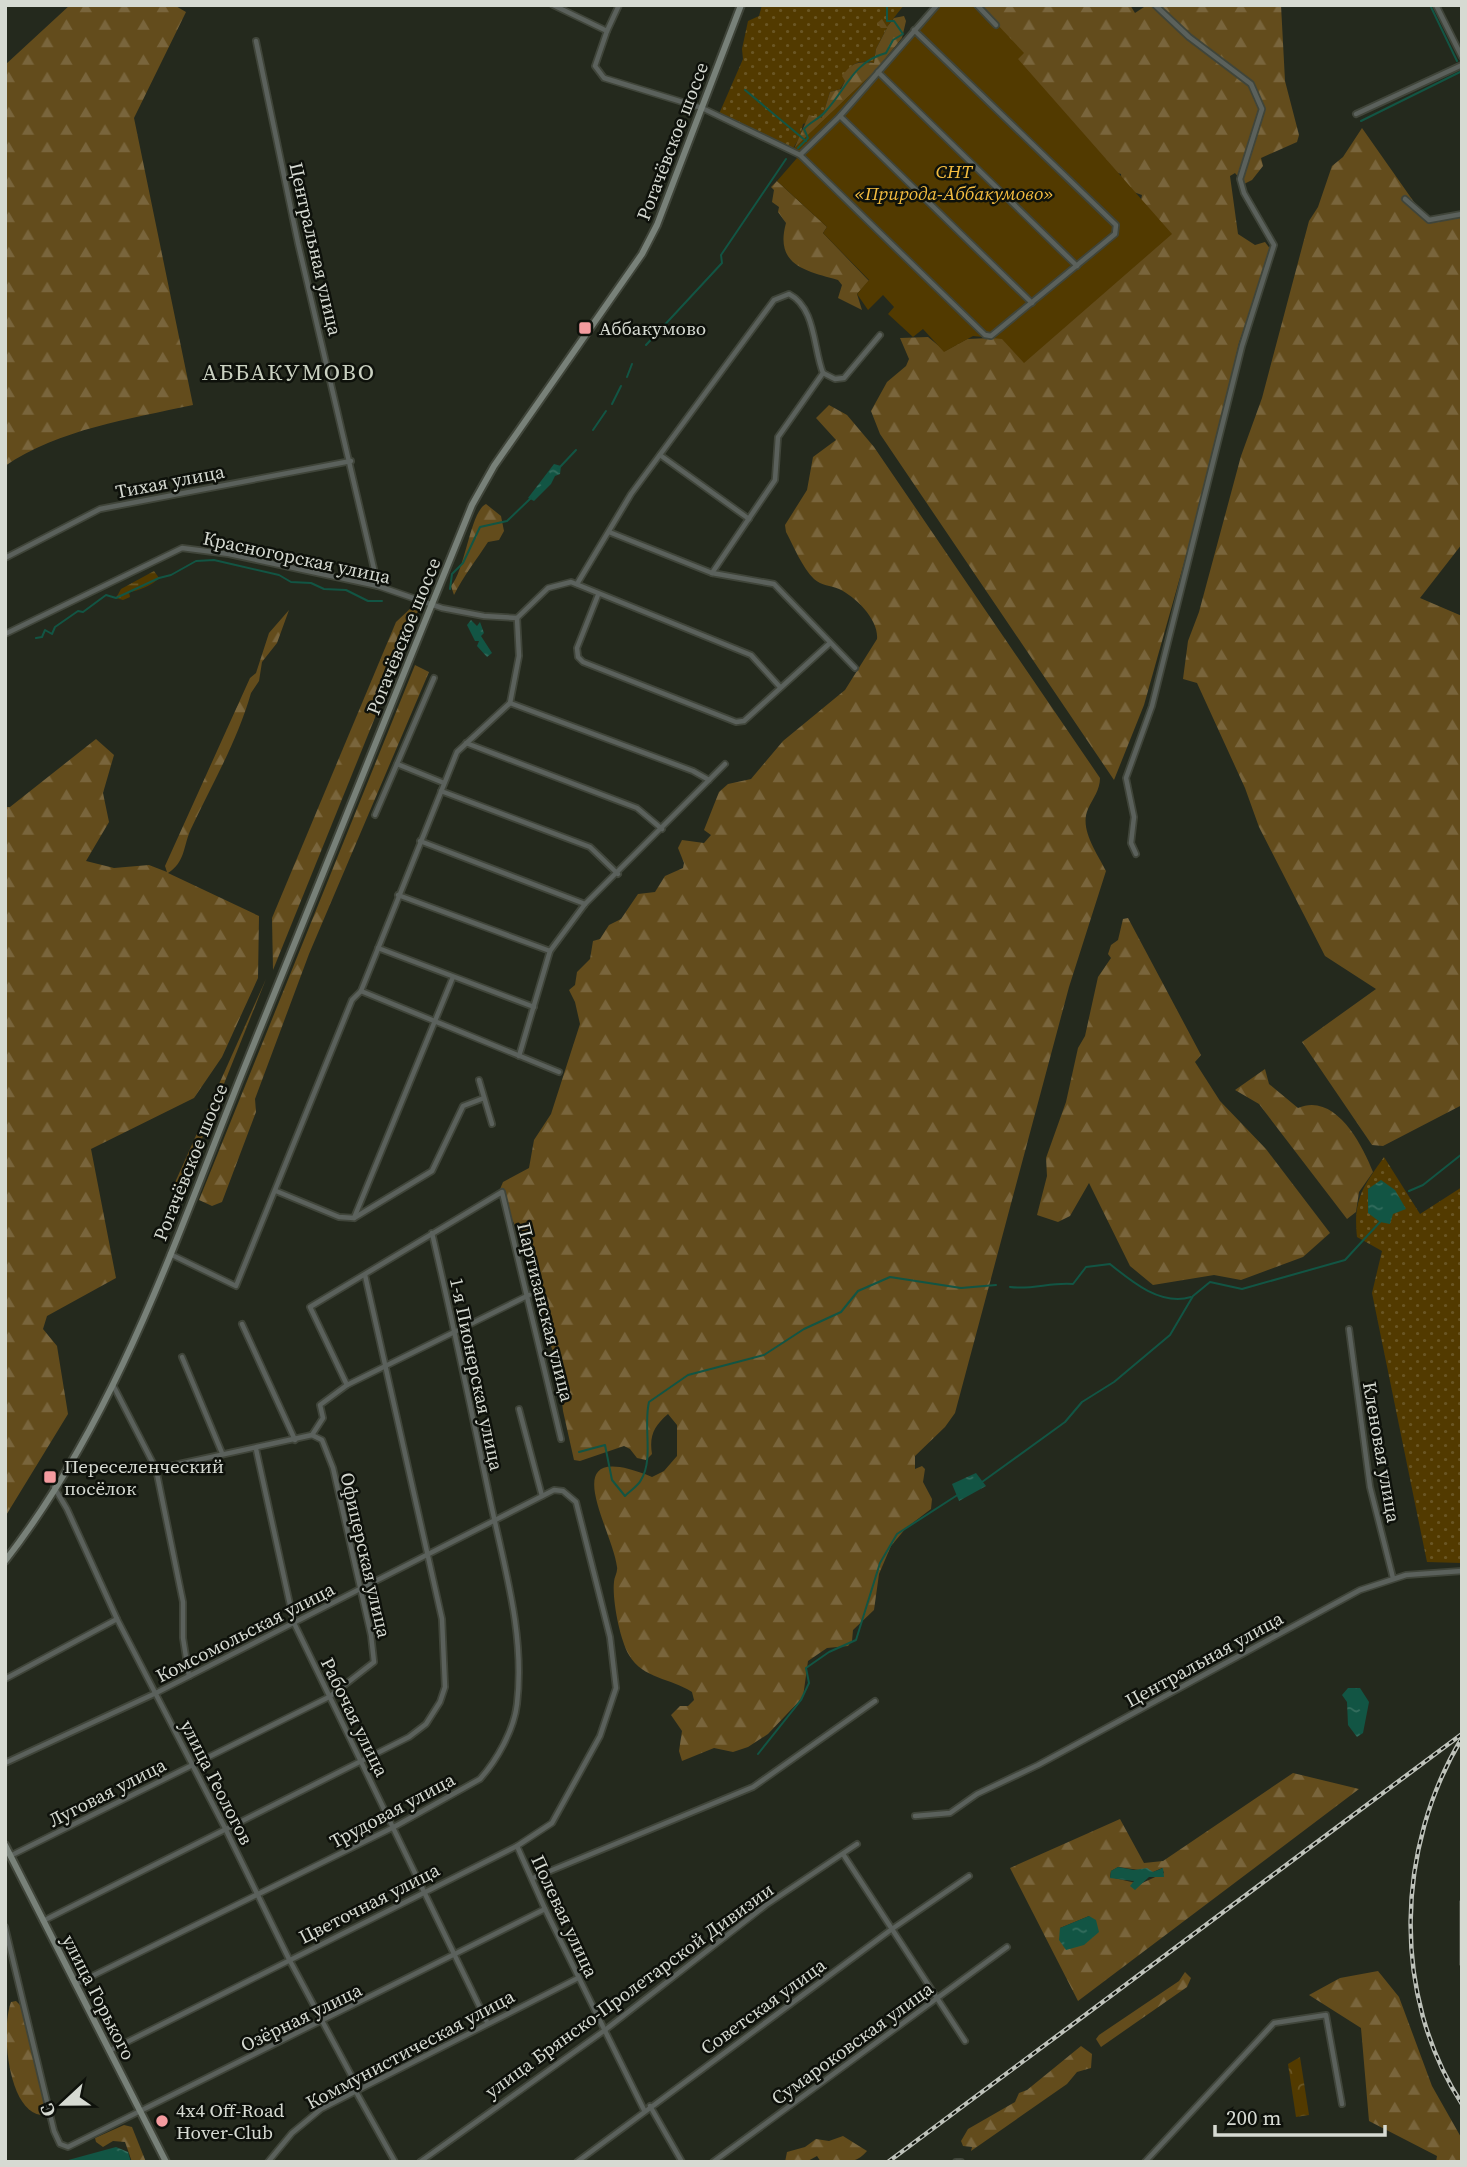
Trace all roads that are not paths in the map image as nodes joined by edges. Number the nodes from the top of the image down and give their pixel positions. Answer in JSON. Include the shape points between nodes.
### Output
{"nodes":[{"id":1,"x":553,"y":5,"type":"edge"},
{"id":2,"x":619,"y":5,"type":"edge"},
{"id":3,"x":741,"y":5,"type":"edge"},
{"id":4,"x":937,"y":5,"type":"edge"},
{"id":5,"x":977,"y":5,"type":"edge"},
{"id":6,"x":1155,"y":5,"type":"edge"},
{"id":7,"x":1436,"y":5,"type":"edge"},
{"id":8,"x":996,"y":25,"type":"dead end"},
{"id":9,"x":914,"y":30,"type":"junction"},
{"id":10,"x":607,"y":31,"type":"junction"},
{"id":11,"x":256,"y":41,"type":"dead end"},
{"id":12,"x":1462,"y":57,"type":"edge"},
{"id":13,"x":1462,"y":65,"type":"edge"},
{"id":14,"x":878,"y":72,"type":"junction"},
{"id":15,"x":702,"y":108,"type":"junction"},
{"id":16,"x":1356,"y":114,"type":"dead end"},
{"id":17,"x":840,"y":116,"type":"junction"},
{"id":18,"x":800,"y":155,"type":"junction"},
{"id":19,"x":1405,"y":199,"type":"dead end"},
{"id":20,"x":1462,"y":214,"type":"edge"},
{"id":21,"x":1077,"y":266,"type":"junction"},
{"id":22,"x":1032,"y":303,"type":"junction"},
{"id":23,"x":880,"y":335,"type":"dead end"},
{"id":24,"x":823,"y":373,"type":"junction"},
{"id":25,"x":660,"y":455,"type":"junction"},
{"id":26,"x":351,"y":461,"type":"junction"},
{"id":27,"x":749,"y":519,"type":"junction"},
{"id":28,"x":609,"y":532,"type":"junction"},
{"id":29,"x":5,"y":558,"type":"edge"},
{"id":30,"x":712,"y":573,"type":"junction"},
{"id":31,"x":577,"y":584,"type":"junction"},
{"id":32,"x":378,"y":586,"type":"junction"},
{"id":33,"x":598,"y":595,"type":"junction"},
{"id":34,"x":433,"y":604,"type":"junction"},
{"id":35,"x":517,"y":618,"type":"junction"},
{"id":36,"x":5,"y":634,"type":"edge"},
{"id":37,"x":830,"y":643,"type":"junction"},
{"id":38,"x":855,"y":668,"type":"dead end"},
{"id":39,"x":434,"y":678,"type":"dead end"},
{"id":40,"x":780,"y":687,"type":"junction"},
{"id":41,"x":510,"y":703,"type":"junction"},
{"id":42,"x":466,"y":743,"type":"junction"},
{"id":43,"x":397,"y":764,"type":"junction"},
{"id":44,"x":725,"y":764,"type":"dead end"},
{"id":45,"x":709,"y":780,"type":"junction"},
{"id":46,"x":444,"y":783,"type":"junction"},
{"id":47,"x":441,"y":791,"type":"junction"},
{"id":48,"x":376,"y":815,"type":"dead end"},
{"id":49,"x":662,"y":829,"type":"junction"},
{"id":50,"x":420,"y":841,"type":"junction"},
{"id":51,"x":1136,"y":854,"type":"dead end"},
{"id":52,"x":618,"y":874,"type":"junction"},
{"id":53,"x":398,"y":895,"type":"junction"},
{"id":54,"x":585,"y":904,"type":"junction"},
{"id":55,"x":378,"y":948,"type":"junction"},
{"id":56,"x":550,"y":951,"type":"junction"},
{"id":57,"x":453,"y":977,"type":"junction"},
{"id":58,"x":360,"y":991,"type":"junction"},
{"id":59,"x":534,"y":1007,"type":"junction"},
{"id":60,"x":433,"y":1022,"type":"junction"},
{"id":61,"x":519,"y":1056,"type":"junction"},
{"id":62,"x":559,"y":1072,"type":"dead end"},
{"id":63,"x":479,"y":1080,"type":"dead end"},
{"id":64,"x":484,"y":1098,"type":"junction"},
{"id":65,"x":492,"y":1124,"type":"dead end"},
{"id":66,"x":275,"y":1191,"type":"junction"},
{"id":67,"x":354,"y":1218,"type":"junction"},
{"id":68,"x":432,"y":1233,"type":"junction"},
{"id":69,"x":170,"y":1254,"type":"junction"},
{"id":70,"x":365,"y":1275,"type":"junction"},
{"id":71,"x":529,"y":1295,"type":"junction"},
{"id":72,"x":242,"y":1324,"type":"dead end"},
{"id":73,"x":1349,"y":1329,"type":"dead end"},
{"id":74,"x":455,"y":1332,"type":"junction"},
{"id":75,"x":182,"y":1357,"type":"dead end"},
{"id":76,"x":386,"y":1367,"type":"junction"},
{"id":77,"x":113,"y":1385,"type":"junction"},
{"id":78,"x":347,"y":1385,"type":"junction"},
{"id":79,"x":519,"y":1409,"type":"dead end"},
{"id":80,"x":312,"y":1435,"type":"junction"},
{"id":81,"x":561,"y":1439,"type":"dead end"},
{"id":82,"x":295,"y":1440,"type":"junction"},
{"id":83,"x":256,"y":1449,"type":"junction"},
{"id":84,"x":222,"y":1453,"type":"junction"},
{"id":85,"x":156,"y":1469,"type":"junction"},
{"id":86,"x":54,"y":1487,"type":"junction"},
{"id":87,"x":542,"y":1496,"type":"junction"},
{"id":88,"x":495,"y":1522,"type":"junction"},
{"id":89,"x":429,"y":1555,"type":"junction"},
{"id":90,"x":5,"y":1561,"type":"edge"},
{"id":91,"x":1462,"y":1571,"type":"edge"},
{"id":92,"x":1393,"y":1578,"type":"junction"},
{"id":93,"x":358,"y":1589,"type":"junction"},
{"id":94,"x":117,"y":1619,"type":"junction"},
{"id":95,"x":294,"y":1623,"type":"junction"},
{"id":96,"x":189,"y":1676,"type":"junction"},
{"id":97,"x":5,"y":1679,"type":"edge"},
{"id":98,"x":156,"y":1693,"type":"junction"},
{"id":99,"x":328,"y":1697,"type":"junction"},
{"id":100,"x":875,"y":1701,"type":"dead end"},
{"id":101,"x":361,"y":1761,"type":"junction"},
{"id":102,"x":5,"y":1763,"type":"edge"},
{"id":103,"x":193,"y":1765,"type":"junction"},
{"id":104,"x":915,"y":1816,"type":"dead end"},
{"id":105,"x":394,"y":1826,"type":"junction"},
{"id":106,"x":225,"y":1828,"type":"junction"},
{"id":107,"x":858,"y":1844,"type":"dead end"},
{"id":108,"x":5,"y":1845,"type":"edge"},
{"id":109,"x":517,"y":1846,"type":"junction"},
{"id":110,"x":843,"y":1854,"type":"junction"},
{"id":111,"x":10,"y":1856,"type":"junction"},
{"id":112,"x":969,"y":1876,"type":"dead end"},
{"id":113,"x":533,"y":1878,"type":"junction"},
{"id":114,"x":425,"y":1892,"type":"junction"},
{"id":115,"x":257,"y":1894,"type":"junction"},
{"id":116,"x":545,"y":1909,"type":"junction"},
{"id":117,"x":42,"y":1922,"type":"junction"},
{"id":118,"x":5,"y":1927,"type":"edge"},
{"id":119,"x":892,"y":1929,"type":"junction"},
{"id":120,"x":1007,"y":1947,"type":"dead end"},
{"id":121,"x":456,"y":1956,"type":"junction"},
{"id":122,"x":289,"y":1959,"type":"junction"},
{"id":123,"x":578,"y":1978,"type":"junction"},
{"id":124,"x":75,"y":1985,"type":"junction"},
{"id":125,"x":937,"y":1998,"type":"junction"},
{"id":126,"x":323,"y":2022,"type":"junction"},
{"id":127,"x":487,"y":2022,"type":"junction"},
{"id":128,"x":605,"y":2030,"type":"junction"},
{"id":129,"x":965,"y":2041,"type":"dead end"},
{"id":130,"x":109,"y":2051,"type":"junction"},
{"id":131,"x":357,"y":2089,"type":"junction"},
{"id":132,"x":1342,"y":2104,"type":"dead end"},
{"id":133,"x":650,"y":2106,"type":"junction"},
{"id":134,"x":644,"y":2110,"type":"junction"},
{"id":135,"x":141,"y":2112,"type":"junction"},
{"id":136,"x":166,"y":2162,"type":"edge"},
{"id":137,"x":268,"y":2162,"type":"edge"},
{"id":138,"x":395,"y":2162,"type":"edge"},
{"id":139,"x":420,"y":2162,"type":"edge"},
{"id":140,"x":577,"y":2162,"type":"edge"},
{"id":141,"x":682,"y":2162,"type":"edge"},
{"id":142,"x":713,"y":2162,"type":"edge"},
{"id":143,"x":1145,"y":2162,"type":"edge"}],
"edges":[{"from":1,"to":10,"type":"street"},
{"from":2,"to":10,"type":"street"},
{"from":3,"to":15,"type":"main road","name":"Рогачёвское шоссе"},
{"from":4,"to":9,"type":"street"},
{"from":5,"to":8,"type":"street"},
{"from":6,"to":51,"type":"street","via":[[1251,84],[1262,108],[1240,180],[1274,245],[1242,346],[1152,706],[1126,779],[1134,817],[1131,844]]},
{"from":7,"to":12,"type":"street"},
{"from":9,"to":14,"type":"street"},
{"from":9,"to":21,"type":"street","via":[[1116,225],[1115,234]]},
{"from":10,"to":15,"type":"street","via":[[595,60],[599,75]]},
{"from":11,"to":26,"type":"street","name":"Центральная улица","via":[[298,243]]},
{"from":13,"to":16,"type":"street"},
{"from":14,"to":17,"type":"street"},
{"from":14,"to":21,"type":"street"},
{"from":15,"to":18,"type":"street"},
{"from":15,"to":34,"type":"main road","name":"Рогачёвское шоссе","via":[[642,254],[484,482]]},
{"from":17,"to":18,"type":"street"},
{"from":17,"to":22,"type":"street"},
{"from":18,"to":22,"type":"street","via":[[990,336]]},
{"from":19,"to":20,"type":"street","via":[[1429,220]]},
{"from":21,"to":22,"type":"street"},
{"from":23,"to":24,"type":"street","via":[[844,378]]},
{"from":24,"to":25,"type":"street","via":[[802,304],[789,294],[778,297]]},
{"from":24,"to":27,"type":"street","via":[[778,437],[775,480]]},
{"from":25,"to":27,"type":"street"},
{"from":25,"to":28,"type":"street"},
{"from":26,"to":29,"type":"street","name":"Тихая улица","via":[[100,509]]},
{"from":26,"to":32,"type":"street","name":"Центральная улица"},
{"from":27,"to":30,"type":"street"},
{"from":28,"to":30,"type":"street"},
{"from":28,"to":31,"type":"street"},
{"from":30,"to":37,"type":"street","via":[[774,584]]},
{"from":31,"to":33,"type":"street"},
{"from":31,"to":35,"type":"street","via":[[561,582],[548,588]]},
{"from":32,"to":34,"type":"street","name":"Красногорская улица"},
{"from":32,"to":36,"type":"street","name":"Красногорская улица","via":[[182,548]]},
{"from":33,"to":40,"type":"street","via":[[751,655]]},
{"from":33,"to":40,"type":"street","via":[[577,648],[583,662],[736,722],[744,721]]},
{"from":34,"to":35,"type":"street","name":"Красногорская улица"},
{"from":34,"to":69,"type":"main road","name":"Рогачёвское шоссе"},
{"from":35,"to":41,"type":"street","via":[[519,656]]},
{"from":37,"to":38,"type":"street"},
{"from":37,"to":40,"type":"street"},
{"from":39,"to":43,"type":"street"},
{"from":41,"to":42,"type":"street"},
{"from":41,"to":45,"type":"street"},
{"from":42,"to":46,"type":"street","via":[[457,752]]},
{"from":42,"to":49,"type":"street","via":[[637,808]]},
{"from":43,"to":46,"type":"street"},
{"from":43,"to":48,"type":"street"},
{"from":44,"to":45,"type":"street"},
{"from":45,"to":49,"type":"street"},
{"from":46,"to":47,"type":"street"},
{"from":47,"to":50,"type":"street"},
{"from":47,"to":52,"type":"street","via":[[590,848]]},
{"from":49,"to":52,"type":"street"},
{"from":50,"to":53,"type":"street"},
{"from":50,"to":54,"type":"street"},
{"from":52,"to":54,"type":"street"},
{"from":53,"to":55,"type":"street"},
{"from":53,"to":56,"type":"street"},
{"from":54,"to":56,"type":"street"},
{"from":55,"to":57,"type":"street"},
{"from":55,"to":58,"type":"street"},
{"from":56,"to":59,"type":"street"},
{"from":57,"to":59,"type":"street"},
{"from":57,"to":60,"type":"street"},
{"from":58,"to":60,"type":"street"},
{"from":58,"to":66,"type":"street","via":[[352,1000]]},
{"from":59,"to":61,"type":"street"},
{"from":60,"to":61,"type":"street"},
{"from":60,"to":67,"type":"street"},
{"from":61,"to":62,"type":"street"},
{"from":63,"to":64,"type":"street"},
{"from":64,"to":65,"type":"street"},
{"from":64,"to":67,"type":"street","via":[[463,1106],[432,1171]]},
{"from":66,"to":67,"type":"street","via":[[339,1217]]},
{"from":66,"to":69,"type":"street","via":[[236,1286]]},
{"from":68,"to":70,"type":"street"},
{"from":68,"to":71,"type":"street","name":"Партизанская улица","via":[[502,1192]]},
{"from":68,"to":74,"type":"street","name":"1-я Пионерская улица"},
{"from":69,"to":77,"type":"main road","name":"Рогачёвское шоссе"},
{"from":70,"to":76,"type":"street"},
{"from":70,"to":78,"type":"street","via":[[310,1307]]},
{"from":71,"to":74,"type":"street"},
{"from":71,"to":81,"type":"street","name":"Партизанская улица"},
{"from":72,"to":82,"type":"street"},
{"from":73,"to":92,"type":"street","name":"Кленовая улица","via":[[1370,1487]]},
{"from":74,"to":76,"type":"street"},
{"from":74,"to":88,"type":"street","name":"1-я Пионерская улица"},
{"from":75,"to":84,"type":"street"},
{"from":76,"to":78,"type":"street"},
{"from":76,"to":89,"type":"street"},
{"from":77,"to":85,"type":"street"},
{"from":77,"to":86,"type":"main road","name":"Рогачёвское шоссе"},
{"from":78,"to":80,"type":"street","via":[[320,1405],[323,1418]]},
{"from":79,"to":87,"type":"street"},
{"from":80,"to":82,"type":"street"},
{"from":80,"to":93,"type":"street","name":"Офицерская улица","via":[[322,1440],[333,1468]]},
{"from":82,"to":83,"type":"street"},
{"from":83,"to":84,"type":"street"},
{"from":83,"to":95,"type":"street","name":"Рабочая улица"},
{"from":84,"to":85,"type":"street"},
{"from":85,"to":96,"type":"street","via":[[183,1602]]},
{"from":86,"to":90,"type":"main road","name":"Рогачёвское шоссе"},
{"from":86,"to":94,"type":"street","name":"улица Геологов"},
{"from":87,"to":88,"type":"street"},
{"from":87,"to":109,"type":"street","name":"Цветочная улица","via":[[560,1489],[576,1502],[610,1637],[616,1688],[600,1736],[552,1823]]},
{"from":88,"to":89,"type":"street","name":"Комсомольская улица"},
{"from":88,"to":105,"type":"street","name":"Трудовая улица","via":[[520,1655],[517,1707],[507,1736],[480,1779]]},
{"from":89,"to":93,"type":"street","name":"Комсомольская улица"},
{"from":89,"to":101,"type":"street","via":[[442,1619],[445,1687],[440,1703],[426,1724],[409,1737]]},
{"from":91,"to":92,"type":"street","name":"Центральная улица"},
{"from":92,"to":104,"type":"street","name":"Центральная улица","via":[[1348,1596],[950,1813]]},
{"from":93,"to":95,"type":"street","name":"Комсомольская улица"},
{"from":93,"to":99,"type":"street","name":"Офицерская улица","via":[[374,1662]]},
{"from":94,"to":97,"type":"street"},
{"from":94,"to":98,"type":"street","name":"улица Геологов"},
{"from":95,"to":96,"type":"street","name":"Комсомольская улица"},
{"from":95,"to":99,"type":"street","name":"Рабочая улица"},
{"from":96,"to":98,"type":"street","name":"Комсомольская улица"},
{"from":98,"to":102,"type":"street","name":"Комсомольская улица"},
{"from":98,"to":103,"type":"street","name":"улица Геологов"},
{"from":99,"to":101,"type":"street","name":"Рабочая улица"},
{"from":99,"to":103,"type":"street","name":"Луговая улица"},
{"from":100,"to":113,"type":"street","via":[[753,1787]]},
{"from":101,"to":105,"type":"street","name":"Рабочая улица"},
{"from":101,"to":106,"type":"street"},
{"from":103,"to":106,"type":"street","name":"улица Геологов"},
{"from":103,"to":111,"type":"street","name":"Луговая улица"},
{"from":105,"to":114,"type":"street","name":"Рабочая улица"},
{"from":105,"to":115,"type":"street","name":"Трудовая улица"},
{"from":106,"to":115,"type":"street","name":"улица Геологов"},
{"from":106,"to":117,"type":"street"},
{"from":107,"to":110,"type":"street","name":"улица Брянско-Пролетарской Дивизии"},
{"from":108,"to":111,"type":"main road","name":"улица Горького"},
{"from":109,"to":113,"type":"street","name":"Полевая улица"},
{"from":109,"to":114,"type":"street","name":"Цветочная улица"},
{"from":110,"to":119,"type":"street"},
{"from":110,"to":128,"type":"street","name":"улица Брянско-Пролетарской Дивизии","via":[[766,1905]]},
{"from":111,"to":117,"type":"main road","name":"улица Горького"},
{"from":112,"to":119,"type":"street","name":"Советская улица"},
{"from":113,"to":116,"type":"street","name":"Полевая улица"},
{"from":114,"to":121,"type":"street","name":"Рабочая улица"},
{"from":114,"to":122,"type":"street","name":"Цветочная улица"},
{"from":115,"to":122,"type":"street","name":"улица Геологов"},
{"from":115,"to":124,"type":"street","name":"Трудовая улица"},
{"from":116,"to":121,"type":"street","name":"Озёрная улица"},
{"from":116,"to":123,"type":"street","name":"Полевая улица"},
{"from":117,"to":124,"type":"main road","name":"улица Горького"},
{"from":118,"to":135,"type":"street","name":"Озёрная улица","via":[[60,2144],[68,2147]]},
{"from":119,"to":125,"type":"street"},
{"from":119,"to":133,"type":"street","name":"Советская улица"},
{"from":120,"to":125,"type":"street","name":"Сумароковская улица"},
{"from":121,"to":126,"type":"street","name":"Озёрная улица"},
{"from":121,"to":127,"type":"street","name":"Рабочая улица"},
{"from":122,"to":126,"type":"street","name":"улица Геологов"},
{"from":122,"to":130,"type":"street","name":"Цветочная улица"},
{"from":123,"to":127,"type":"street","name":"Коммунистическая улица"},
{"from":123,"to":128,"type":"street","name":"Полевая улица"},
{"from":124,"to":130,"type":"main road","name":"улица Горького"},
{"from":125,"to":129,"type":"street"},
{"from":125,"to":142,"type":"street","name":"Сумароковская улица"},
{"from":126,"to":131,"type":"street","name":"улица Геологов"},
{"from":126,"to":135,"type":"street","name":"Озёрная улица"},
{"from":127,"to":131,"type":"street","name":"Коммунистическая улица"},
{"from":128,"to":134,"type":"street","name":"Полевая улица"},
{"from":128,"to":139,"type":"street","name":"улица Брянско-Пролетарской Дивизии"},
{"from":130,"to":135,"type":"main road","name":"улица Горького"},
{"from":131,"to":137,"type":"street","name":"Коммунистическая улица","via":[[308,2118]]},
{"from":131,"to":138,"type":"street","name":"улица Геологов"},
{"from":132,"to":143,"type":"street","via":[[1326,2015],[1274,2024]]},
{"from":133,"to":134,"type":"street","name":"Советская улица"},
{"from":133,"to":141,"type":"street"},
{"from":134,"to":140,"type":"street","name":"Советская улица"},
{"from":135,"to":136,"type":"main road","name":"улица Горького"}]}
